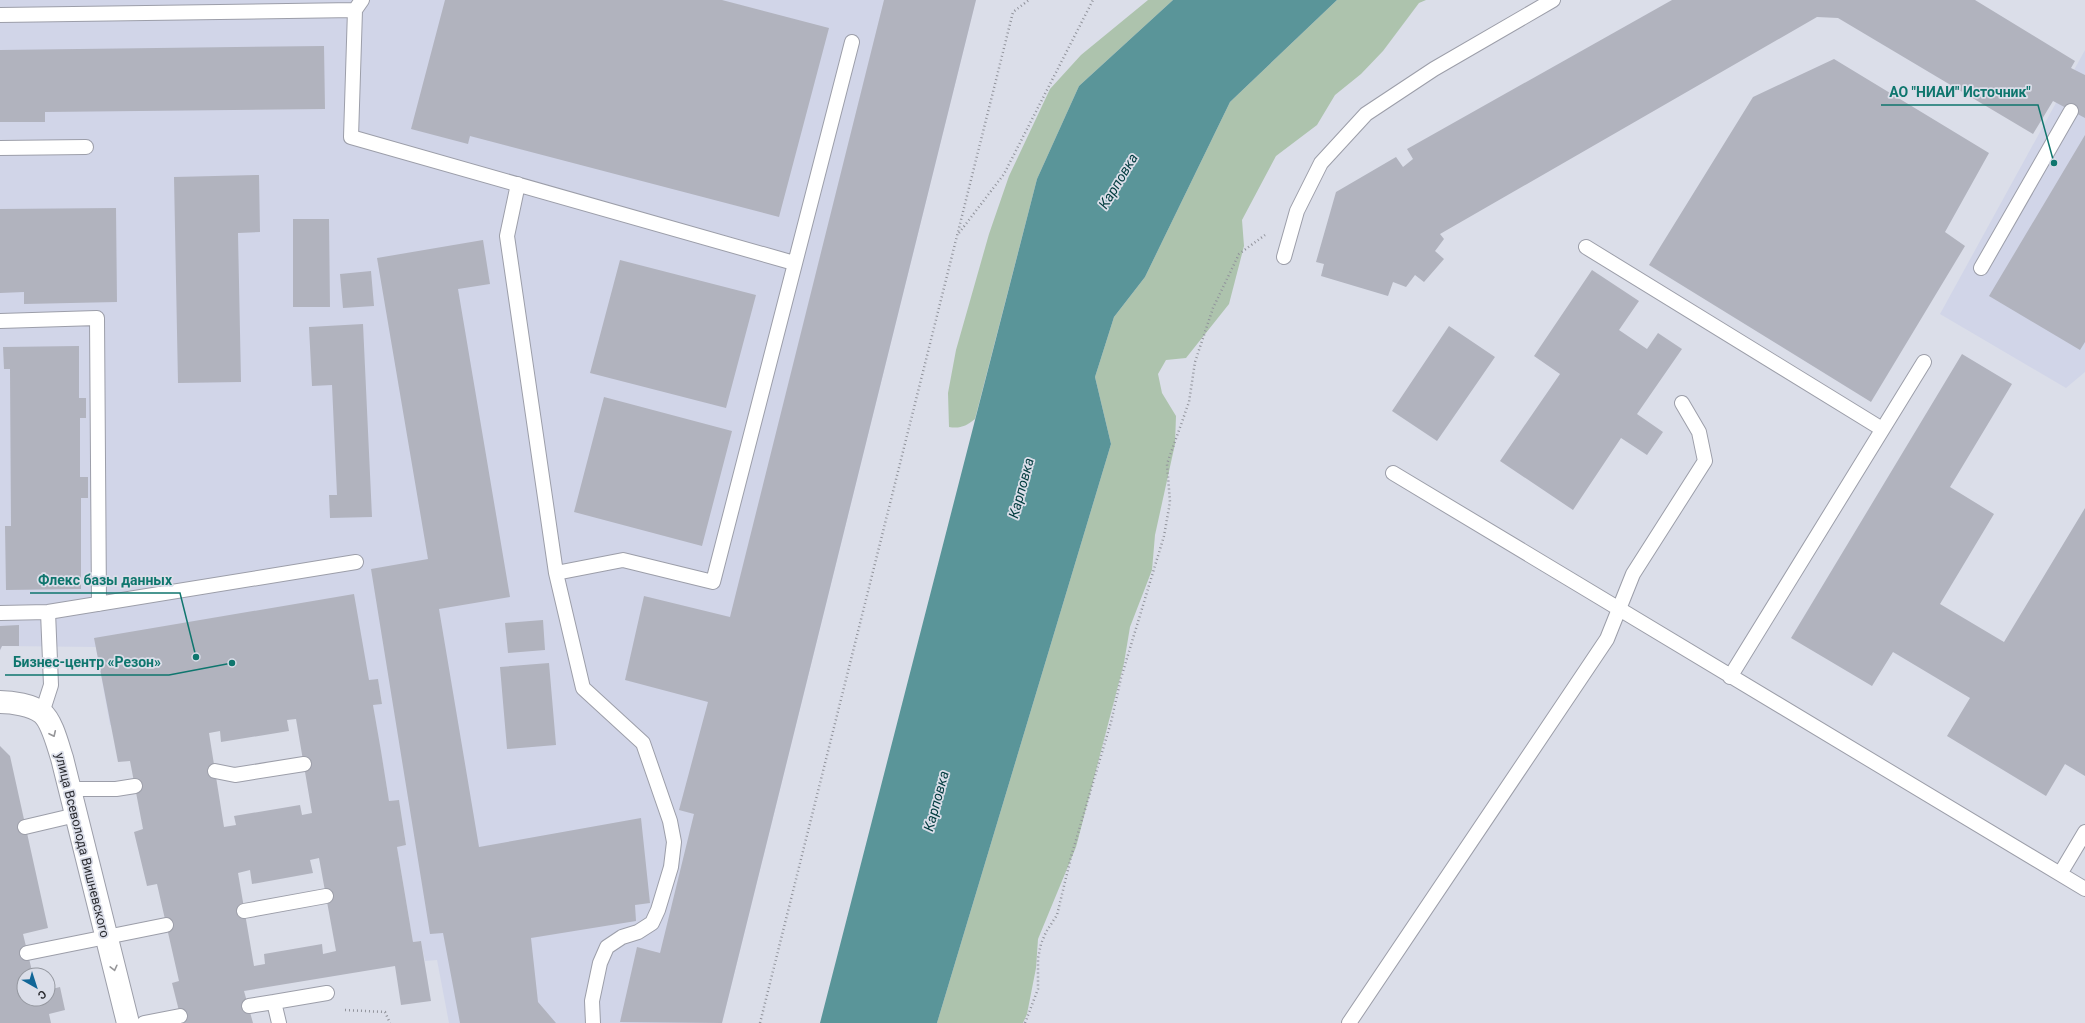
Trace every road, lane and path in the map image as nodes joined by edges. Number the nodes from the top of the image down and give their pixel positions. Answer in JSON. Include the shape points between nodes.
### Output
{"nodes":[{"id":1,"x":1029,"y":0,"type":"edge"},
{"id":2,"x":1093,"y":0,"type":"edge"},
{"id":3,"x":1553,"y":0,"type":"edge"},
{"id":4,"x":358,"y":5,"type":"edge"},
{"id":5,"x":0,"y":15,"type":"edge"},
{"id":6,"x":852,"y":42,"type":"dead end"},
{"id":7,"x":2071,"y":111,"type":"dead end"},
{"id":8,"x":86,"y":147,"type":"dead end"},
{"id":9,"x":0,"y":148,"type":"edge"},
{"id":10,"x":518,"y":184,"type":"junction"},
{"id":11,"x":1297,"y":211,"type":"junction"},
{"id":12,"x":957,"y":235,"type":"junction"},
{"id":13,"x":1586,"y":247,"type":"dead end"},
{"id":14,"x":1284,"y":257,"type":"dead end"},
{"id":15,"x":794,"y":262,"type":"junction"},
{"id":16,"x":1981,"y":268,"type":"dead end"},
{"id":17,"x":0,"y":321,"type":"edge"},
{"id":18,"x":1924,"y":362,"type":"dead end"},
{"id":19,"x":1682,"y":403,"type":"dead end"},
{"id":20,"x":1882,"y":430,"type":"junction"},
{"id":21,"x":1394,"y":472,"type":"dead end"},
{"id":22,"x":356,"y":562,"type":"dead end"},
{"id":23,"x":556,"y":573,"type":"junction"},
{"id":24,"x":99,"y":604,"type":"junction"},
{"id":25,"x":1618,"y":609,"type":"junction"},
{"id":26,"x":48,"y":612,"type":"junction"},
{"id":27,"x":0,"y":613,"type":"edge"},
{"id":28,"x":1730,"y":677,"type":"junction"},
{"id":29,"x":0,"y":702,"type":"edge"},
{"id":30,"x":42,"y":713,"type":"junction"},
{"id":31,"x":304,"y":764,"type":"dead end"},
{"id":32,"x":215,"y":771,"type":"dead end"},
{"id":33,"x":135,"y":786,"type":"dead end"},
{"id":34,"x":70,"y":789,"type":"junction"},
{"id":35,"x":76,"y":815,"type":"junction"},
{"id":36,"x":25,"y":828,"type":"dead end"},
{"id":37,"x":2085,"y":832,"type":"edge"},
{"id":38,"x":2060,"y":874,"type":"junction"},
{"id":39,"x":2085,"y":889,"type":"edge"},
{"id":40,"x":326,"y":896,"type":"dead end"},
{"id":41,"x":244,"y":911,"type":"dead end"},
{"id":42,"x":166,"y":925,"type":"dead end"},
{"id":43,"x":106,"y":936,"type":"junction"},
{"id":44,"x":27,"y":953,"type":"dead end"},
{"id":45,"x":327,"y":993,"type":"dead end"},
{"id":46,"x":274,"y":1002,"type":"junction"},
{"id":47,"x":249,"y":1006,"type":"dead end"},
{"id":48,"x":359,"y":1011,"type":"dead end"},
{"id":49,"x":180,"y":1016,"type":"dead end"},
{"id":50,"x":128,"y":1023,"type":"edge"},
{"id":51,"x":144,"y":1023,"type":"edge"},
{"id":52,"x":279,"y":1023,"type":"edge"},
{"id":53,"x":390,"y":1023,"type":"edge"},
{"id":54,"x":594,"y":1023,"type":"edge"},
{"id":55,"x":760,"y":1023,"type":"edge"},
{"id":56,"x":1025,"y":1023,"type":"edge"},
{"id":57,"x":1349,"y":1023,"type":"edge"}],
"edges":[{"from":1,"to":12,"type":"path","via":[[1013,12]]},
{"from":2,"to":12,"type":"path","via":[[1004,174]]},
{"from":3,"to":11,"type":"lane","via":[[1434,69],[1366,114],[1321,163]]},
{"from":4,"to":5,"type":"lane"},
{"from":4,"to":10,"type":"lane","via":[[351,137]]},
{"from":6,"to":15,"type":"lane"},
{"from":7,"to":16,"type":"lane"},
{"from":8,"to":9,"type":"lane"},
{"from":10,"to":15,"type":"lane"},
{"from":10,"to":23,"type":"lane","via":[[506,236]]},
{"from":11,"to":14,"type":"lane"},
{"from":11,"to":56,"type":"path","via":[[1239,254],[1213,308],[1197,355],[1189,402],[1167,464],[1170,502],[1164,536],[1121,678],[1057,915],[1041,944],[1038,958],[1038,989]]},
{"from":12,"to":55,"type":"path"},
{"from":13,"to":20,"type":"lane"},
{"from":15,"to":23,"type":"lane","via":[[713,582],[623,560]]},
{"from":17,"to":24,"type":"lane","via":[[97,318]]},
{"from":18,"to":20,"type":"lane"},
{"from":19,"to":25,"type":"lane","via":[[1699,432],[1705,461],[1633,574]]},
{"from":20,"to":28,"type":"lane"},
{"from":21,"to":25,"type":"lane"},
{"from":22,"to":24,"type":"lane"},
{"from":23,"to":54,"type":"lane","via":[[583,688],[643,743],[670,821],[674,842],[671,867],[652,923],[607,947],[602,958],[592,1001]]},
{"from":24,"to":26,"type":"lane"},
{"from":25,"to":28,"type":"lane"},
{"from":25,"to":57,"type":"lane","via":[[1607,640]]},
{"from":26,"to":27,"type":"lane"},
{"from":26,"to":30,"type":"lane","via":[[51,685]]},
{"from":28,"to":38,"type":"lane"},
{"from":29,"to":30,"type":"street","via":[[24,706]]},
{"from":30,"to":34,"type":"street","name":"улица Всеволода Вишневского","one_way":true,"via":[[54,733]]},
{"from":31,"to":32,"type":"lane","via":[[235,775]]},
{"from":33,"to":34,"type":"lane","via":[[116,789]]},
{"from":34,"to":35,"type":"street","name":"улица Всеволода Вишневского"},
{"from":35,"to":36,"type":"lane"},
{"from":35,"to":43,"type":"street","name":"улица Всеволода Вишневского"},
{"from":37,"to":38,"type":"lane"},
{"from":38,"to":39,"type":"lane"},
{"from":40,"to":41,"type":"lane"},
{"from":42,"to":43,"type":"lane"},
{"from":43,"to":44,"type":"lane"},
{"from":43,"to":50,"type":"street","name":"улица Всеволода Вишневского","one_way":true},
{"from":45,"to":46,"type":"lane"},
{"from":46,"to":47,"type":"lane"},
{"from":46,"to":52,"type":"lane"},
{"from":48,"to":53,"type":"path","via":[[385,1012]]},
{"from":49,"to":51,"type":"lane"}]}
